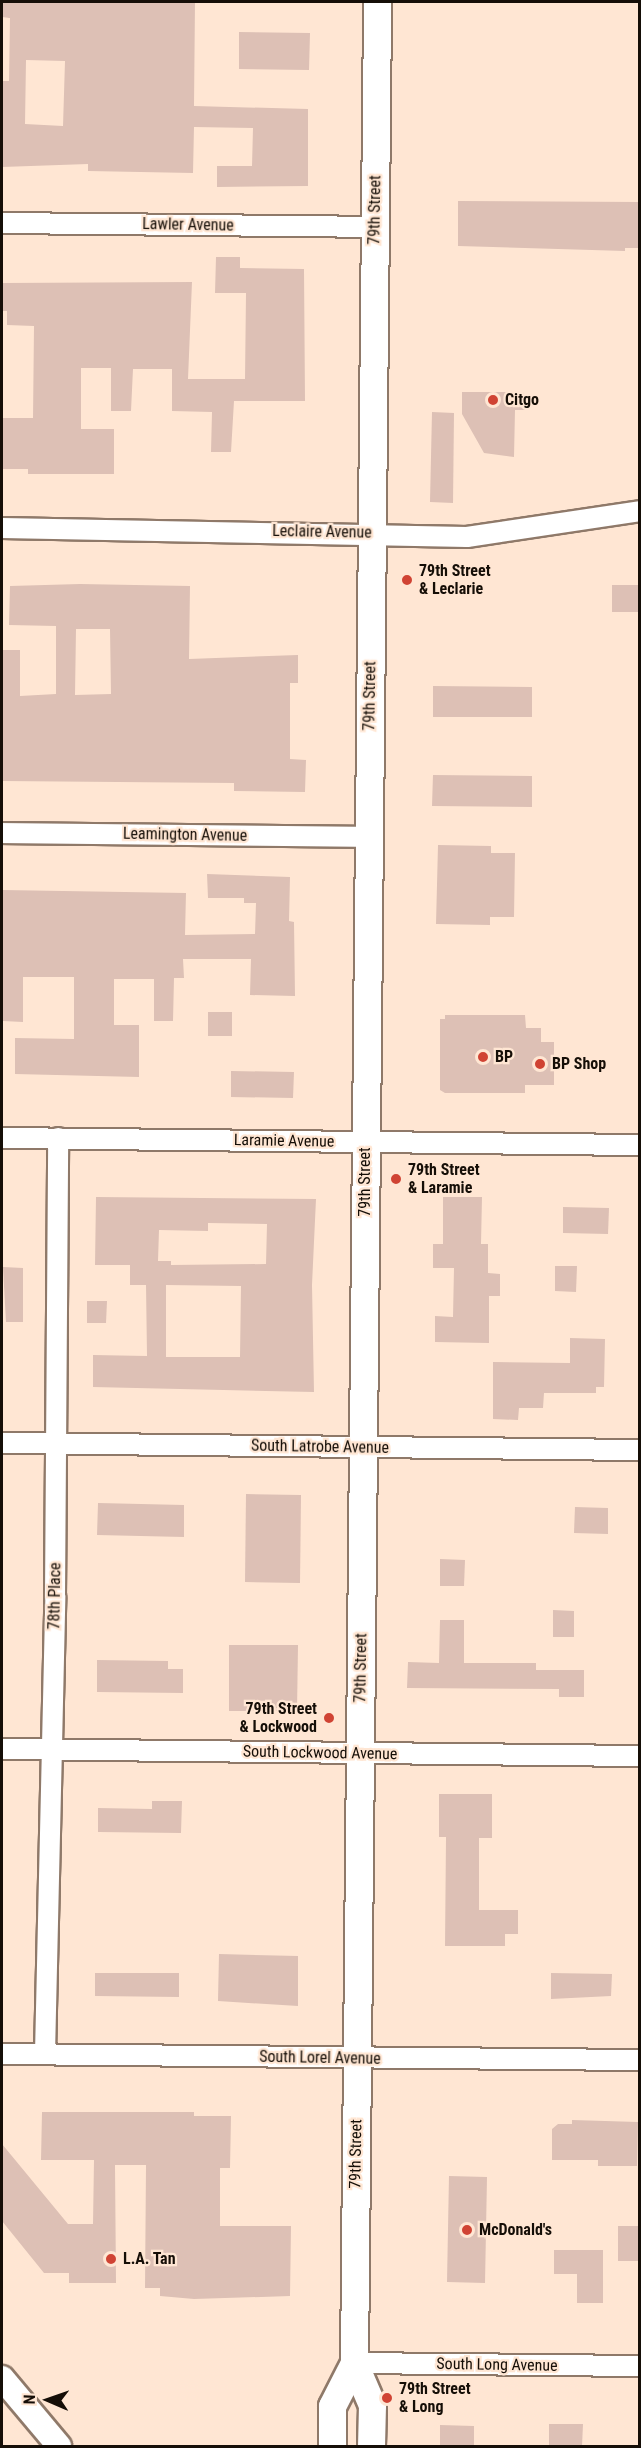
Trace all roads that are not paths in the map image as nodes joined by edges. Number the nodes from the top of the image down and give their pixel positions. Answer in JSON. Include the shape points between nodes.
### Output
{"nodes":[{"id":1,"x":377,"y":2,"type":"edge"},
{"id":2,"x":2,"y":223,"type":"edge"},
{"id":3,"x":375,"y":227,"type":"junction"},
{"id":4,"x":639,"y":511,"type":"edge"},
{"id":5,"x":2,"y":528,"type":"edge"},
{"id":6,"x":372,"y":532,"type":"junction"},
{"id":7,"x":2,"y":833,"type":"edge"},
{"id":8,"x":369,"y":837,"type":"junction"},
{"id":9,"x":2,"y":1138,"type":"edge"},
{"id":10,"x":58,"y":1138,"type":"junction"},
{"id":11,"x":366,"y":1143,"type":"junction"},
{"id":12,"x":639,"y":1145,"type":"edge"},
{"id":13,"x":2,"y":1443,"type":"edge"},
{"id":14,"x":56,"y":1444,"type":"junction"},
{"id":15,"x":363,"y":1448,"type":"junction"},
{"id":16,"x":639,"y":1450,"type":"edge"},
{"id":17,"x":2,"y":1749,"type":"edge"},
{"id":18,"x":50,"y":1750,"type":"junction"},
{"id":19,"x":360,"y":1754,"type":"junction"},
{"id":20,"x":639,"y":1756,"type":"edge"},
{"id":21,"x":2,"y":2054,"type":"edge"},
{"id":22,"x":45,"y":2054,"type":"junction"},
{"id":23,"x":357,"y":2058,"type":"junction"},
{"id":24,"x":639,"y":2060,"type":"edge"},
{"id":25,"x":354,"y":2363,"type":"junction"},
{"id":26,"x":639,"y":2366,"type":"edge"},
{"id":27,"x":2,"y":2379,"type":"edge"},
{"id":28,"x":59,"y":2446,"type":"edge"},
{"id":29,"x":332,"y":2446,"type":"edge"},
{"id":30,"x":371,"y":2446,"type":"edge"}],
"edges":[{"from":1,"to":3,"type":"main road","name":"79th Street"},
{"from":2,"to":3,"type":"street","name":"Lawler Avenue"},
{"from":3,"to":6,"type":"main road","name":"79th Street"},
{"from":4,"to":6,"type":"street","name":"Leclaire Avenue","via":[[467,537],[406,537]]},
{"from":5,"to":6,"type":"street","name":"Leclaire Avenue"},
{"from":6,"to":8,"type":"main road","name":"79th Street"},
{"from":7,"to":8,"type":"street","name":"Leamington Avenue"},
{"from":8,"to":11,"type":"main road","name":"79th Street"},
{"from":9,"to":10,"type":"street","name":"Laramie Avenue"},
{"from":10,"to":11,"type":"street","name":"Laramie Avenue"},
{"from":10,"to":14,"type":"street","name":"78th Place"},
{"from":11,"to":12,"type":"street","name":"Laramie Avenue"},
{"from":11,"to":15,"type":"main road","name":"79th Street"},
{"from":13,"to":14,"type":"street","name":"South Latrobe Avenue"},
{"from":14,"to":15,"type":"street","name":"South Latrobe Avenue"},
{"from":14,"to":18,"type":"street","name":"78th Place"},
{"from":15,"to":16,"type":"street","name":"South Latrobe Avenue"},
{"from":15,"to":19,"type":"main road","name":"79th Street"},
{"from":17,"to":18,"type":"street","name":"South Lockwood Avenue"},
{"from":18,"to":19,"type":"street","name":"South Lockwood Avenue"},
{"from":18,"to":22,"type":"street","name":"78th Place"},
{"from":19,"to":20,"type":"street","name":"South Lockwood Avenue"},
{"from":19,"to":23,"type":"main road","name":"79th Street"},
{"from":21,"to":22,"type":"street","name":"South Lorel Avenue"},
{"from":22,"to":23,"type":"street","name":"South Lorel Avenue"},
{"from":23,"to":24,"type":"street","name":"South Lorel Avenue"},
{"from":23,"to":25,"type":"main road","name":"79th Street"},
{"from":25,"to":26,"type":"street","name":"South Long Avenue"},
{"from":25,"to":29,"type":"main road","name":"79th Street","via":[[332,2406]]},
{"from":25,"to":30,"type":"main road","name":"79th Street","via":[[372,2405]]},
{"from":27,"to":28,"type":"street"}]}
